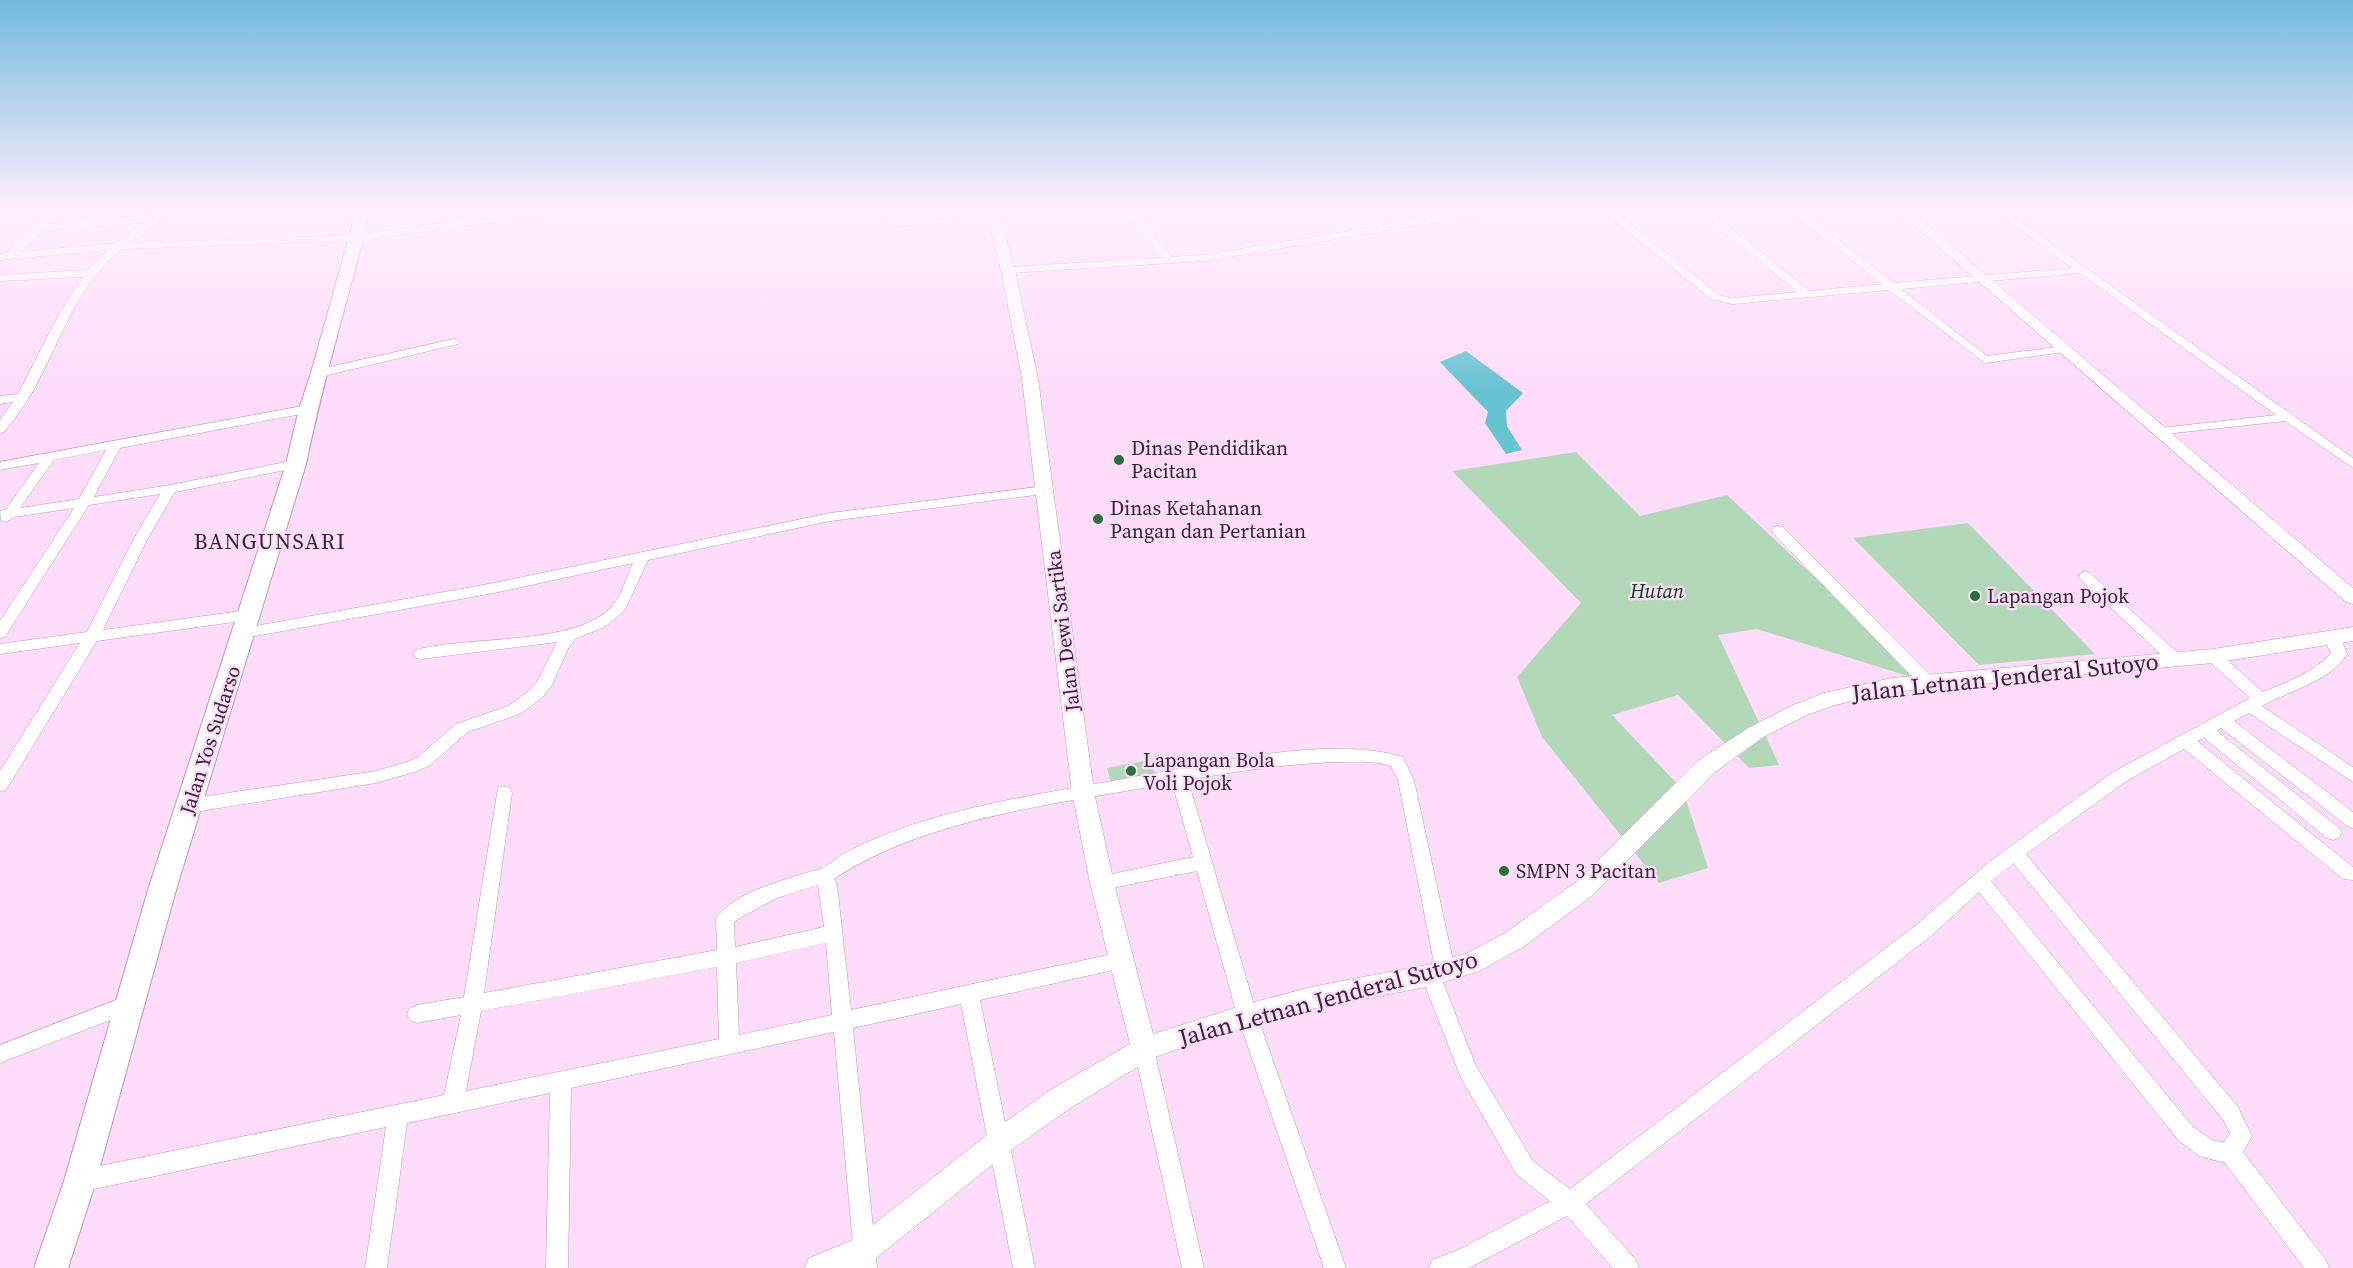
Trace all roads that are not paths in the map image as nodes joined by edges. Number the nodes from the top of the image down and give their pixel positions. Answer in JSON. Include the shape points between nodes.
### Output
{"nodes":[{"id":1,"x":347,"y":271,"type":"edge"},
{"id":2,"x":1008,"y":271,"type":"edge"},
{"id":3,"x":1684,"y":271,"type":"edge"},
{"id":4,"x":1779,"y":271,"type":"edge"},
{"id":5,"x":1871,"y":271,"type":"edge"},
{"id":6,"x":1973,"y":271,"type":"edge"},
{"id":7,"x":2070,"y":271,"type":"edge"},
{"id":8,"x":2084,"y":271,"type":"edge"},
{"id":9,"x":91,"y":273,"type":"joint"},
{"id":10,"x":0,"y":278,"type":"edge"},
{"id":11,"x":1983,"y":280,"type":"junction"},
{"id":12,"x":1892,"y":288,"type":"junction"},
{"id":13,"x":1809,"y":295,"type":"junction"},
{"id":14,"x":454,"y":342,"type":"dead end"},
{"id":15,"x":2064,"y":349,"type":"junction"},
{"id":16,"x":320,"y":374,"type":"junction"},
{"id":17,"x":23,"y":397,"type":"junction"},
{"id":18,"x":0,"y":400,"type":"edge"},
{"id":19,"x":308,"y":409,"type":"junction"},
{"id":20,"x":2287,"y":417,"type":"junction"},
{"id":21,"x":0,"y":429,"type":"edge"},
{"id":22,"x":2160,"y":432,"type":"junction"},
{"id":23,"x":116,"y":443,"type":"junction"},
{"id":24,"x":50,"y":456,"type":"junction"},
{"id":25,"x":296,"y":464,"type":"junction"},
{"id":26,"x":2353,"y":465,"type":"edge"},
{"id":27,"x":0,"y":466,"type":"edge"},
{"id":28,"x":170,"y":489,"type":"junction"},
{"id":29,"x":1046,"y":490,"type":"junction"},
{"id":30,"x":82,"y":504,"type":"junction"},
{"id":31,"x":4,"y":515,"type":"edge"},
{"id":32,"x":0,"y":525,"type":"edge"},
{"id":33,"x":1778,"y":530,"type":"dead end"},
{"id":34,"x":642,"y":558,"type":"junction"},
{"id":35,"x":2085,"y":576,"type":"dead end"},
{"id":36,"x":2353,"y":598,"type":"edge"},
{"id":37,"x":246,"y":624,"type":"junction"},
{"id":38,"x":0,"y":633,"type":"edge"},
{"id":39,"x":570,"y":635,"type":"junction"},
{"id":40,"x":92,"y":636,"type":"junction"},
{"id":41,"x":2342,"y":636,"type":"edge"},
{"id":42,"x":0,"y":649,"type":"edge"},
{"id":43,"x":421,"y":654,"type":"dead end"},
{"id":44,"x":2213,"y":656,"type":"junction"},
{"id":45,"x":2174,"y":658,"type":"junction"},
{"id":46,"x":1927,"y":682,"type":"junction"},
{"id":47,"x":2256,"y":703,"type":"junction"},
{"id":48,"x":2222,"y":721,"type":"junction"},
{"id":49,"x":2205,"y":730,"type":"junction"},
{"id":50,"x":2186,"y":741,"type":"junction"},
{"id":51,"x":1178,"y":775,"type":"junction"},
{"id":52,"x":2353,"y":776,"type":"edge"},
{"id":53,"x":0,"y":784,"type":"edge"},
{"id":54,"x":1083,"y":792,"type":"junction"},
{"id":55,"x":504,"y":793,"type":"dead end"},
{"id":56,"x":188,"y":806,"type":"junction"},
{"id":57,"x":2353,"y":821,"type":"edge"},
{"id":58,"x":2333,"y":833,"type":"dead end"},
{"id":59,"x":2015,"y":853,"type":"junction"},
{"id":60,"x":1203,"y":862,"type":"junction"},
{"id":61,"x":2349,"y":874,"type":"dead end"},
{"id":62,"x":822,"y":877,"type":"junction"},
{"id":63,"x":1980,"y":881,"type":"junction"},
{"id":64,"x":1102,"y":883,"type":"junction"},
{"id":65,"x":834,"y":933,"type":"junction"},
{"id":66,"x":725,"y":957,"type":"junction"},
{"id":67,"x":1122,"y":960,"type":"junction"},
{"id":68,"x":1438,"y":973,"type":"junction"},
{"id":69,"x":969,"y":994,"type":"junction"},
{"id":70,"x":129,"y":1004,"type":"junction"},
{"id":71,"x":473,"y":1004,"type":"junction"},
{"id":72,"x":417,"y":1014,"type":"dead end"},
{"id":73,"x":1247,"y":1015,"type":"junction"},
{"id":74,"x":842,"y":1022,"type":"junction"},
{"id":75,"x":729,"y":1046,"type":"junction"},
{"id":76,"x":1144,"y":1049,"type":"junction"},
{"id":77,"x":0,"y":1054,"type":"edge"},
{"id":78,"x":561,"y":1081,"type":"junction"},
{"id":79,"x":453,"y":1103,"type":"junction"},
{"id":80,"x":398,"y":1115,"type":"junction"},
{"id":81,"x":998,"y":1143,"type":"junction"},
{"id":82,"x":2230,"y":1152,"type":"junction"},
{"id":83,"x":80,"y":1181,"type":"junction"},
{"id":84,"x":1570,"y":1203,"type":"junction"},
{"id":85,"x":865,"y":1258,"type":"edge"},
{"id":86,"x":51,"y":1268,"type":"edge"},
{"id":87,"x":376,"y":1268,"type":"edge"},
{"id":88,"x":557,"y":1268,"type":"edge"},
{"id":89,"x":819,"y":1268,"type":"edge"},
{"id":90,"x":1024,"y":1268,"type":"edge"},
{"id":91,"x":1193,"y":1268,"type":"edge"},
{"id":92,"x":1335,"y":1268,"type":"edge"},
{"id":93,"x":1440,"y":1268,"type":"edge"},
{"id":94,"x":1628,"y":1268,"type":"edge"},
{"id":95,"x":2318,"y":1268,"type":"edge"}],
"edges":[{"from":1,"to":16,"type":"main road","name":"Jalan Yos Sudarso"},
{"from":2,"to":29,"type":"street","name":"Jalan Dewi Sartika","via":[[1030,379]]},
{"from":3,"to":13,"type":"street","via":[[1720,299]]},
{"from":4,"to":13,"type":"street"},
{"from":5,"to":12,"type":"street"},
{"from":6,"to":11,"type":"street"},
{"from":7,"to":11,"type":"street"},
{"from":8,"to":20,"type":"street"},
{"from":9,"to":10,"type":"street"},
{"from":9,"to":17,"type":"street","via":[[72,301]]},
{"from":11,"to":12,"type":"street"},
{"from":11,"to":15,"type":"street"},
{"from":12,"to":13,"type":"street"},
{"from":12,"to":15,"type":"street","via":[[1985,360]]},
{"from":14,"to":16,"type":"street"},
{"from":15,"to":22,"type":"street"},
{"from":16,"to":19,"type":"main road","name":"Jalan Yos Sudarso"},
{"from":17,"to":18,"type":"street"},
{"from":17,"to":21,"type":"street"},
{"from":19,"to":23,"type":"street"},
{"from":19,"to":25,"type":"main road","name":"Jalan Yos Sudarso"},
{"from":20,"to":22,"type":"street"},
{"from":20,"to":26,"type":"street"},
{"from":22,"to":36,"type":"street"},
{"from":23,"to":24,"type":"street"},
{"from":23,"to":30,"type":"street"},
{"from":24,"to":27,"type":"street"},
{"from":24,"to":31,"type":"street"},
{"from":25,"to":28,"type":"street"},
{"from":25,"to":37,"type":"main road","name":"Jalan Yos Sudarso"},
{"from":28,"to":30,"type":"street"},
{"from":28,"to":40,"type":"street"},
{"from":29,"to":34,"type":"street","via":[[830,517]]},
{"from":29,"to":54,"type":"street","name":"Jalan Dewi Sartika"},
{"from":30,"to":31,"type":"street"},
{"from":30,"to":38,"type":"street"},
{"from":31,"to":32,"type":"street"},
{"from":33,"to":46,"type":"street"},
{"from":34,"to":37,"type":"street"},
{"from":34,"to":39,"type":"street","via":[[620,607],[600,623]]},
{"from":35,"to":45,"type":"street"},
{"from":37,"to":40,"type":"street"},
{"from":37,"to":56,"type":"main road","name":"Jalan Yos Sudarso"},
{"from":39,"to":43,"type":"street"},
{"from":39,"to":56,"type":"street","via":[[544,685],[527,703],[462,728],[412,767],[376,777]]},
{"from":40,"to":42,"type":"street"},
{"from":40,"to":53,"type":"street"},
{"from":41,"to":44,"type":"street","name":"Jalan Letnan Jenderal Sutoyo"},
{"from":41,"to":47,"type":"street","via":[[2334,661]]},
{"from":44,"to":45,"type":"street","name":"Jalan Letnan Jenderal Sutoyo"},
{"from":44,"to":47,"type":"street"},
{"from":45,"to":46,"type":"street","name":"Jalan Letnan Jenderal Sutoyo"},
{"from":46,"to":68,"type":"street","name":"Jalan Letnan Jenderal Sutoyo","via":[[1831,698],[1755,733],[1707,766],[1584,889],[1514,940],[1471,963]]},
{"from":47,"to":48,"type":"street"},
{"from":47,"to":52,"type":"street"},
{"from":48,"to":49,"type":"street"},
{"from":48,"to":57,"type":"street"},
{"from":49,"to":50,"type":"street"},
{"from":49,"to":58,"type":"street"},
{"from":50,"to":59,"type":"street","via":[[2119,777]]},
{"from":50,"to":61,"type":"street"},
{"from":51,"to":54,"type":"street"},
{"from":51,"to":60,"type":"street"},
{"from":51,"to":68,"type":"street","via":[[1306,757],[1375,755],[1397,760],[1406,780]]},
{"from":54,"to":62,"type":"street","via":[[939,823],[877,845]]},
{"from":54,"to":64,"type":"street","name":"Jalan Dewi Sartika"},
{"from":55,"to":71,"type":"street"},
{"from":56,"to":70,"type":"main road","name":"Jalan Yos Sudarso"},
{"from":59,"to":63,"type":"street"},
{"from":59,"to":82,"type":"street","via":[[2231,1114],[2241,1136]]},
{"from":60,"to":64,"type":"street"},
{"from":60,"to":73,"type":"street"},
{"from":62,"to":65,"type":"street","via":[[828,885]]},
{"from":62,"to":66,"type":"street","via":[[729,913],[725,919]]},
{"from":63,"to":82,"type":"street","via":[[2186,1134],[2219,1154]]},
{"from":63,"to":84,"type":"street","via":[[1923,931]]},
{"from":64,"to":67,"type":"street","name":"Jalan Dewi Sartika"},
{"from":65,"to":66,"type":"street"},
{"from":65,"to":74,"type":"street"},
{"from":66,"to":71,"type":"street"},
{"from":66,"to":75,"type":"street"},
{"from":67,"to":69,"type":"street"},
{"from":67,"to":76,"type":"street","name":"Jalan Dewi Sartika"},
{"from":68,"to":73,"type":"street","name":"Jalan Letnan Jenderal Sutoyo"},
{"from":68,"to":84,"type":"street","via":[[1468,1071],[1525,1168]]},
{"from":69,"to":74,"type":"street"},
{"from":69,"to":81,"type":"street"},
{"from":70,"to":77,"type":"street"},
{"from":70,"to":83,"type":"main road","name":"Jalan Yos Sudarso"},
{"from":71,"to":72,"type":"street"},
{"from":71,"to":79,"type":"street"},
{"from":73,"to":76,"type":"street","name":"Jalan Letnan Jenderal Sutoyo"},
{"from":73,"to":92,"type":"street"},
{"from":74,"to":75,"type":"street"},
{"from":74,"to":85,"type":"street"},
{"from":75,"to":78,"type":"street"},
{"from":76,"to":81,"type":"street","name":"Jalan Letnan Jenderal Sutoyo","via":[[1062,1098]]},
{"from":76,"to":91,"type":"street"},
{"from":78,"to":79,"type":"street"},
{"from":78,"to":88,"type":"street"},
{"from":79,"to":80,"type":"street"},
{"from":80,"to":83,"type":"street"},
{"from":80,"to":87,"type":"street"},
{"from":81,"to":85,"type":"street","name":"Jalan Letnan Jenderal Sutoyo"},
{"from":81,"to":90,"type":"street"},
{"from":82,"to":95,"type":"street"},
{"from":83,"to":86,"type":"main road","name":"Jalan Yos Sudarso"},
{"from":84,"to":93,"type":"street"},
{"from":84,"to":94,"type":"street"},
{"from":85,"to":89,"type":"street","name":"Jalan Letnan Jenderal Sutoyo"}]}
